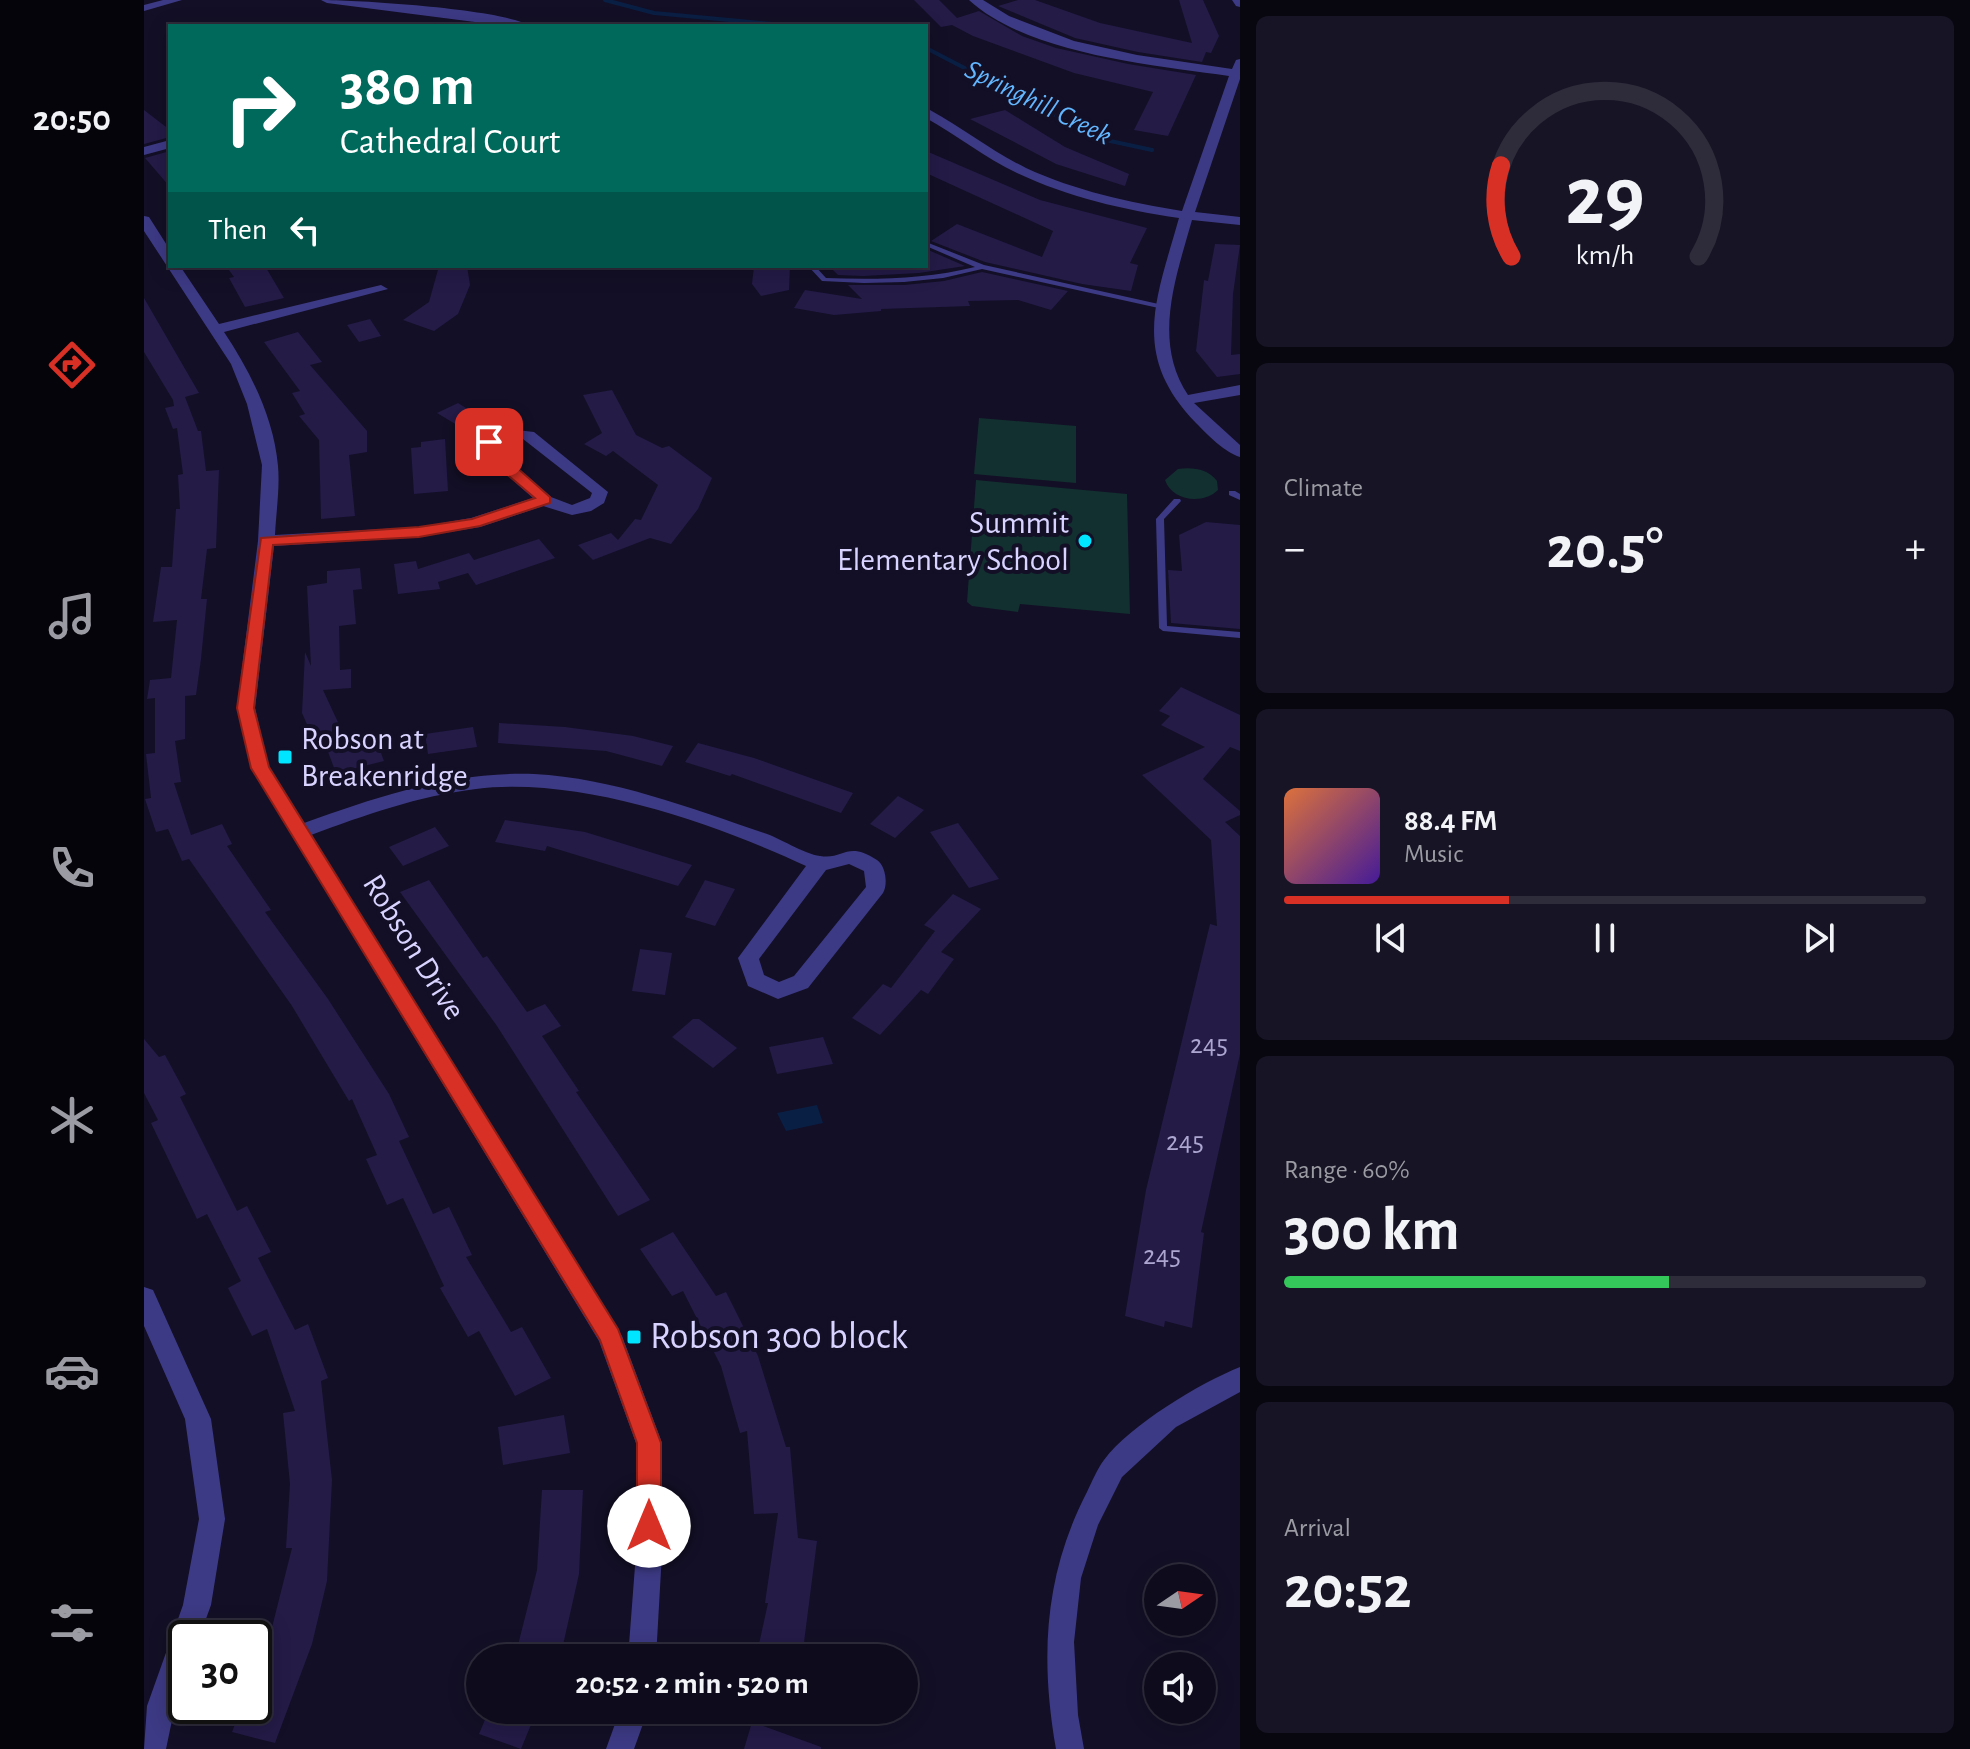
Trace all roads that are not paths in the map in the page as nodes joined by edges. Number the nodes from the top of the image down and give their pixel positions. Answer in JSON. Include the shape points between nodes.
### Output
{"nodes":[{"id":1,"x":176,"y":0,"type":"edge"},
{"id":2,"x":327,"y":0,"type":"edge"},
{"id":3,"x":975,"y":0,"type":"edge"},
{"id":4,"x":144,"y":8,"type":"edge"},
{"id":5,"x":513,"y":24,"type":"edge"},
{"id":6,"x":1239,"y":70,"type":"edge"},
{"id":7,"x":928,"y":114,"type":"edge"},
{"id":8,"x":168,"y":145,"type":"edge"},
{"id":9,"x":144,"y":151,"type":"edge"},
{"id":10,"x":1187,"y":217,"type":"junction"},
{"id":11,"x":144,"y":220,"type":"edge"},
{"id":12,"x":1240,"y":221,"type":"edge"},
{"id":13,"x":928,"y":245,"type":"edge"},
{"id":14,"x":168,"y":258,"type":"edge"},
{"id":15,"x":982,"y":267,"type":"junction"},
{"id":16,"x":175,"y":268,"type":"edge"},
{"id":17,"x":813,"y":268,"type":"edge"},
{"id":18,"x":381,"y":289,"type":"dead end"},
{"id":19,"x":1163,"y":307,"type":"junction"},
{"id":20,"x":217,"y":329,"type":"junction"},
{"id":21,"x":1240,"y":390,"type":"edge"},
{"id":22,"x":1184,"y":400,"type":"junction"},
{"id":23,"x":1240,"y":452,"type":"edge"},
{"id":24,"x":545,"y":500,"type":"junction"},
{"id":25,"x":1177,"y":501,"type":"dead end"},
{"id":26,"x":266,"y":541,"type":"junction"},
{"id":27,"x":1240,"y":635,"type":"edge"},
{"id":28,"x":301,"y":831,"type":"junction"},
{"id":29,"x":819,"y":864,"type":"junction"},
{"id":30,"x":144,"y":1298,"type":"edge"},
{"id":31,"x":1240,"y":1379,"type":"edge"},
{"id":32,"x":643,"y":1644,"type":"edge"},
{"id":33,"x":629,"y":1724,"type":"edge"},
{"id":34,"x":152,"y":1749,"type":"edge"},
{"id":35,"x":620,"y":1749,"type":"edge"},
{"id":36,"x":1070,"y":1749,"type":"edge"}],
"edges":[{"from":1,"to":4,"type":"street"},
{"from":2,"to":5,"type":"street"},
{"from":3,"to":6,"type":"street","via":[[1030,31],[1075,46]]},
{"from":6,"to":10,"type":"street"},
{"from":7,"to":10,"type":"street","via":[[1022,171],[1068,189]]},
{"from":8,"to":9,"type":"street"},
{"from":10,"to":12,"type":"street"},
{"from":10,"to":19,"type":"street"},
{"from":11,"to":14,"type":"street","name":"Robson Drive"},
{"from":13,"to":15,"type":"lane"},
{"from":15,"to":17,"type":"lane","via":[[947,277],[871,282],[824,280]]},
{"from":15,"to":19,"type":"lane"},
{"from":16,"to":20,"type":"street","name":"Robson Drive"},
{"from":18,"to":20,"type":"street"},
{"from":19,"to":22,"type":"street","via":[[1162,358]]},
{"from":20,"to":26,"type":"street","name":"Robson Drive","via":[[255,404],[270,465]]},
{"from":21,"to":22,"type":"street"},
{"from":22,"to":23,"type":"street"},
{"from":24,"to":24,"type":"street","via":[[489,452],[489,442],[499,435],[528,435],[600,492],[598,500],[575,510],[556,508]]},
{"from":24,"to":26,"type":"street","via":[[474,523],[419,532]]},
{"from":25,"to":27,"type":"lane","via":[[1160,519],[1163,628]]},
{"from":26,"to":28,"type":"street","name":"Robson Drive","via":[[246,708],[260,768]]},
{"from":28,"to":29,"type":"street","via":[[425,791],[478,782],[536,781],[675,810]]},
{"from":28,"to":32,"type":"street","name":"Robson Drive","via":[[610,1336],[649,1443]]},
{"from":29,"to":29,"type":"street","via":[[748,958],[755,980],[778,991],[801,982],[876,888],[873,867],[851,856]]},
{"from":30,"to":34,"type":"street","via":[[198,1419],[212,1519],[197,1605],[161,1706]]},
{"from":31,"to":36,"type":"street","via":[[1167,1419],[1113,1468],[1086,1521],[1067,1578],[1060,1642]]},
{"from":33,"to":35,"type":"street"}]}
